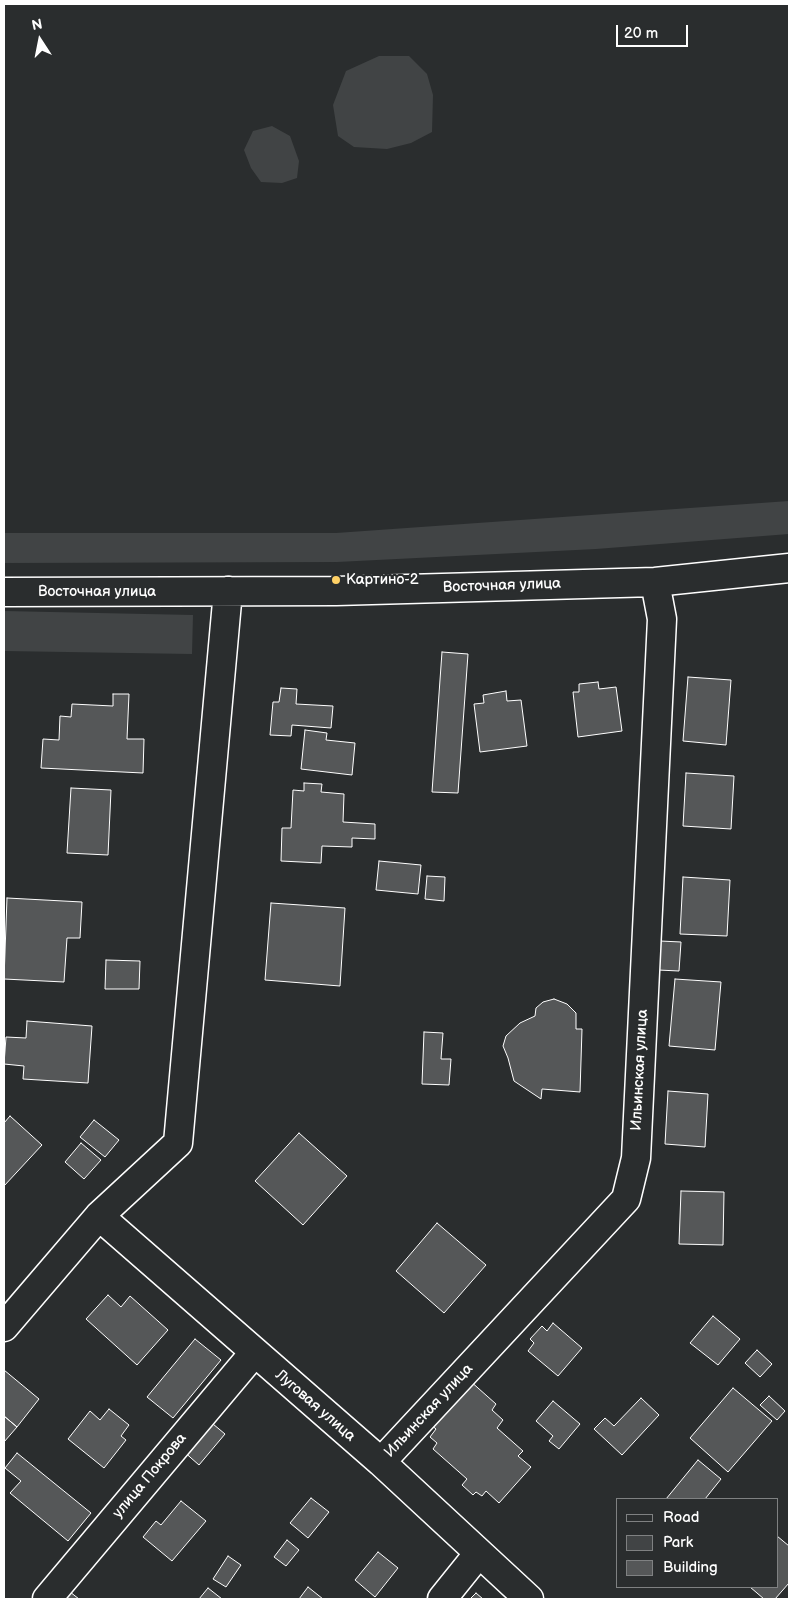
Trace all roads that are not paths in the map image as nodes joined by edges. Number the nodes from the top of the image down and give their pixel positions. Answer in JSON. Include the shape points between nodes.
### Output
{"nodes":[{"id":1,"x":789,"y":568,"type":"edge"},
{"id":2,"x":655,"y":582,"type":"junction"},
{"id":3,"x":228,"y":591,"type":"junction"},
{"id":4,"x":4,"y":592,"type":"edge"},
{"id":5,"x":99,"y":1216,"type":"junction"},
{"id":6,"x":4,"y":1327,"type":"edge"},
{"id":7,"x":254,"y":1353,"type":"junction"},
{"id":8,"x":381,"y":1462,"type":"junction"},
{"id":9,"x":479,"y":1554,"type":"junction"},
{"id":10,"x":47,"y":1599,"type":"edge"},
{"id":11,"x":442,"y":1599,"type":"edge"},
{"id":12,"x":529,"y":1599,"type":"edge"}],
"edges":[{"from":1,"to":2,"type":"street","name":"Восточная улица"},
{"from":2,"to":3,"type":"street","name":"Восточная улица"},
{"from":2,"to":8,"type":"street","name":"Ильинская улица","via":[[662,619],[636,1158],[626,1199]]},
{"from":3,"to":4,"type":"street","name":"Восточная улица"},
{"from":3,"to":5,"type":"street","via":[[178,1143]]},
{"from":5,"to":6,"type":"street"},
{"from":5,"to":7,"type":"street","name":"Луговая улица"},
{"from":7,"to":8,"type":"street","name":"Луговая улица"},
{"from":7,"to":10,"type":"street","name":"улица Покрова"},
{"from":8,"to":9,"type":"street","name":"Луговая улица"},
{"from":9,"to":11,"type":"street"},
{"from":9,"to":12,"type":"street","name":"Луговая улица"}]}
